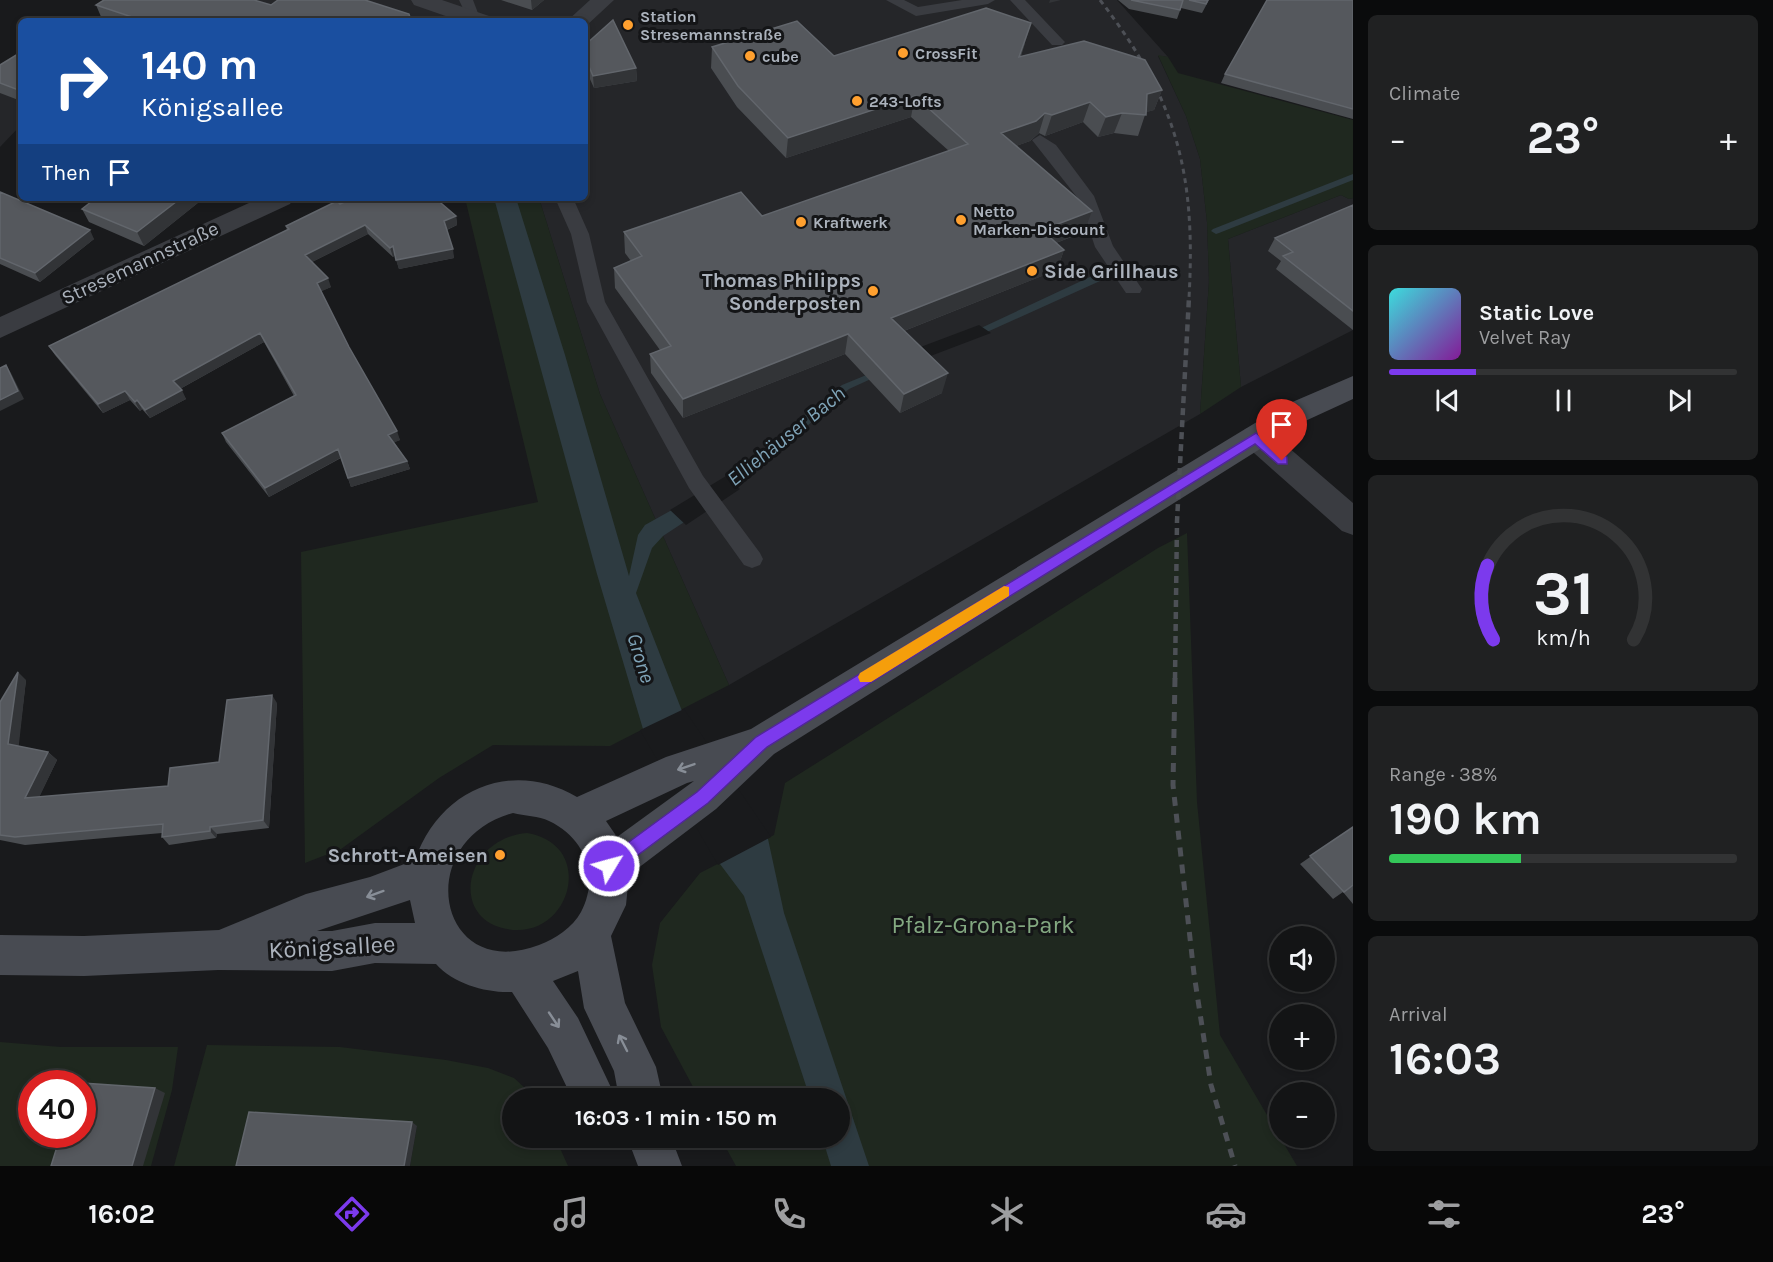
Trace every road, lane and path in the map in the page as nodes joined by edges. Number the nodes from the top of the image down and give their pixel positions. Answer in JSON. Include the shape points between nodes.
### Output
{"nodes":[{"id":1,"x":422,"y":0,"type":"edge"},
{"id":2,"x":603,"y":0,"type":"edge"},
{"id":3,"x":893,"y":0,"type":"edge"},
{"id":4,"x":988,"y":0,"type":"edge"},
{"id":5,"x":1017,"y":0,"type":"edge"},
{"id":6,"x":472,"y":14,"type":"edge"},
{"id":7,"x":582,"y":18,"type":"edge"},
{"id":8,"x":1057,"y":42,"type":"dead end"},
{"id":9,"x":1040,"y":140,"type":"edge"},
{"id":10,"x":274,"y":201,"type":"edge"},
{"id":11,"x":565,"y":201,"type":"edge"},
{"id":12,"x":1133,"y":289,"type":"dead end"},
{"id":13,"x":0,"y":328,"type":"edge"},
{"id":14,"x":1353,"y":387,"type":"edge"},
{"id":15,"x":1256,"y":437,"type":"junction"},
{"id":16,"x":1353,"y":522,"type":"edge"},
{"id":17,"x":752,"y":559,"type":"dead end"},
{"id":18,"x":761,"y":742,"type":"junction"},
{"id":19,"x":578,"y":815,"type":"junction"},
{"id":20,"x":609,"y":866,"type":"junction"},
{"id":21,"x":430,"y":874,"type":"junction"},
{"id":22,"x":591,"y":934,"type":"junction"},
{"id":23,"x":446,"y":944,"type":"junction"},
{"id":24,"x":218,"y":950,"type":"junction"},
{"id":25,"x":0,"y":955,"type":"edge"},
{"id":26,"x":522,"y":971,"type":"junction"},
{"id":27,"x":589,"y":1088,"type":"edge"},
{"id":28,"x":639,"y":1088,"type":"edge"}],
"edges":[{"from":1,"to":6,"type":"street"},
{"from":2,"to":7,"type":"street"},
{"from":3,"to":4,"type":"lane","via":[[916,12]]},
{"from":5,"to":8,"type":"lane"},
{"from":9,"to":12,"type":"lane","via":[[1088,200],[1104,247]]},
{"from":10,"to":13,"type":"street","name":"Stresemannstraße"},
{"from":11,"to":17,"type":"lane","via":[[580,234],[596,302],[696,482]]},
{"from":14,"to":15,"type":"street","via":[[1293,414]]},
{"from":15,"to":16,"type":"street"},
{"from":15,"to":18,"type":"street"},
{"from":18,"to":19,"type":"street","one_way":true,"via":[[679,769]]},
{"from":18,"to":20,"type":"street","via":[[703,797]]},
{"from":19,"to":20,"type":"street","via":[[601,841]]},
{"from":19,"to":21,"type":"street","via":[[564,805],[530,797],[513,796],[483,805],[470,812],[442,841]]},
{"from":20,"to":22,"type":"street","via":[[604,911]]},
{"from":21,"to":23,"type":"street","via":[[429,910]]},
{"from":21,"to":24,"type":"street","name":"Königsallee","one_way":true,"via":[[306,914]]},
{"from":22,"to":26,"type":"street","via":[[568,955]]},
{"from":28,"to":22,"type":"street","one_way":true,"via":[[635,1067],[605,1008]]},
{"from":23,"to":24,"type":"street","name":"Königsallee","via":[[375,943],[332,951]]},
{"from":23,"to":26,"type":"street","via":[[477,968]]},
{"from":24,"to":25,"type":"street","name":"Königsallee","via":[[84,957]]},
{"from":26,"to":27,"type":"street","one_way":true,"via":[[563,1033]]}]}
